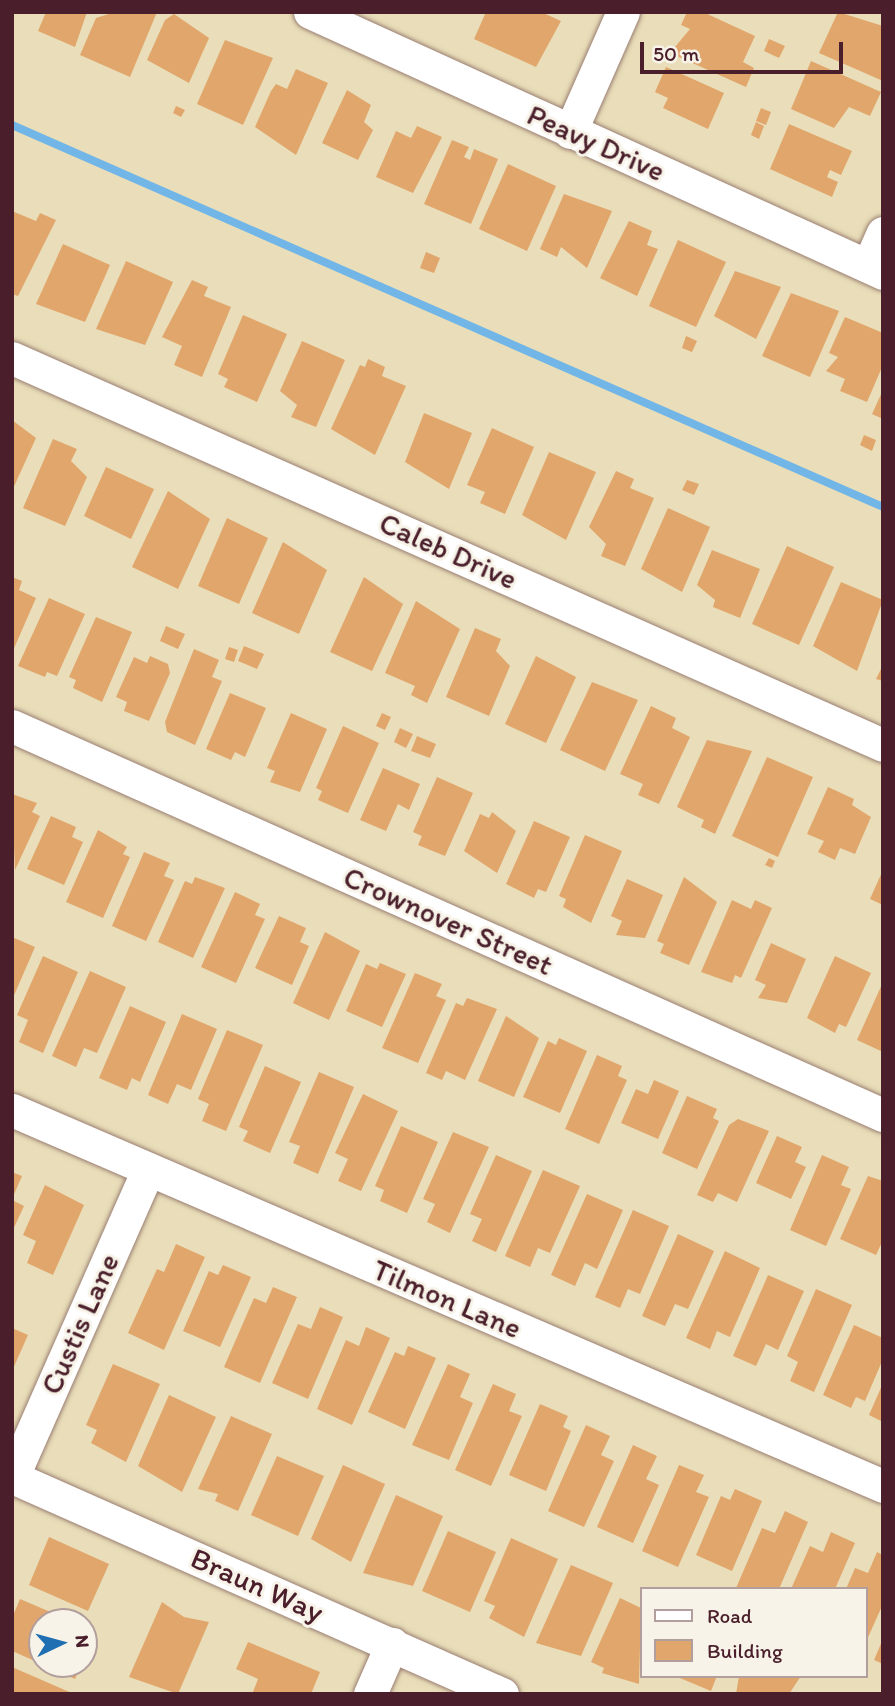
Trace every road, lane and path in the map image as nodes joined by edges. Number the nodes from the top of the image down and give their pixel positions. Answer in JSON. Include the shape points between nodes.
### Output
{"nodes":[{"id":1,"x":310,"y":12,"type":"edge"},
{"id":2,"x":623,"y":12,"type":"edge"},
{"id":3,"x":570,"y":132,"type":"junction"},
{"id":4,"x":883,"y":233,"type":"edge"},
{"id":5,"x":875,"y":270,"type":"edge"},
{"id":6,"x":12,"y":358,"type":"edge"},
{"id":7,"x":12,"y":726,"type":"edge"},
{"id":8,"x":883,"y":745,"type":"edge"},
{"id":9,"x":12,"y":1110,"type":"edge"},
{"id":10,"x":883,"y":1115,"type":"edge"},
{"id":11,"x":148,"y":1170,"type":"junction"},
{"id":12,"x":12,"y":1477,"type":"edge"},
{"id":13,"x":883,"y":1486,"type":"edge"},
{"id":14,"x":392,"y":1644,"type":"junction"},
{"id":15,"x":370,"y":1694,"type":"edge"},
{"id":16,"x":502,"y":1694,"type":"edge"}],
"edges":[{"from":1,"to":3,"type":"street","name":"Peavy Drive"},
{"from":2,"to":3,"type":"street"},
{"from":3,"to":5,"type":"street","name":"Peavy Drive"},
{"from":4,"to":5,"type":"street"},
{"from":6,"to":8,"type":"street","name":"Caleb Drive"},
{"from":7,"to":10,"type":"street","name":"Crownover Street"},
{"from":9,"to":11,"type":"street","name":"Tilmon Lane"},
{"from":11,"to":12,"type":"street","name":"Custis Lane"},
{"from":11,"to":13,"type":"street","name":"Tilmon Lane"},
{"from":12,"to":14,"type":"street","name":"Braun Way"},
{"from":14,"to":15,"type":"street"},
{"from":14,"to":16,"type":"street","name":"Braun Way"}]}
